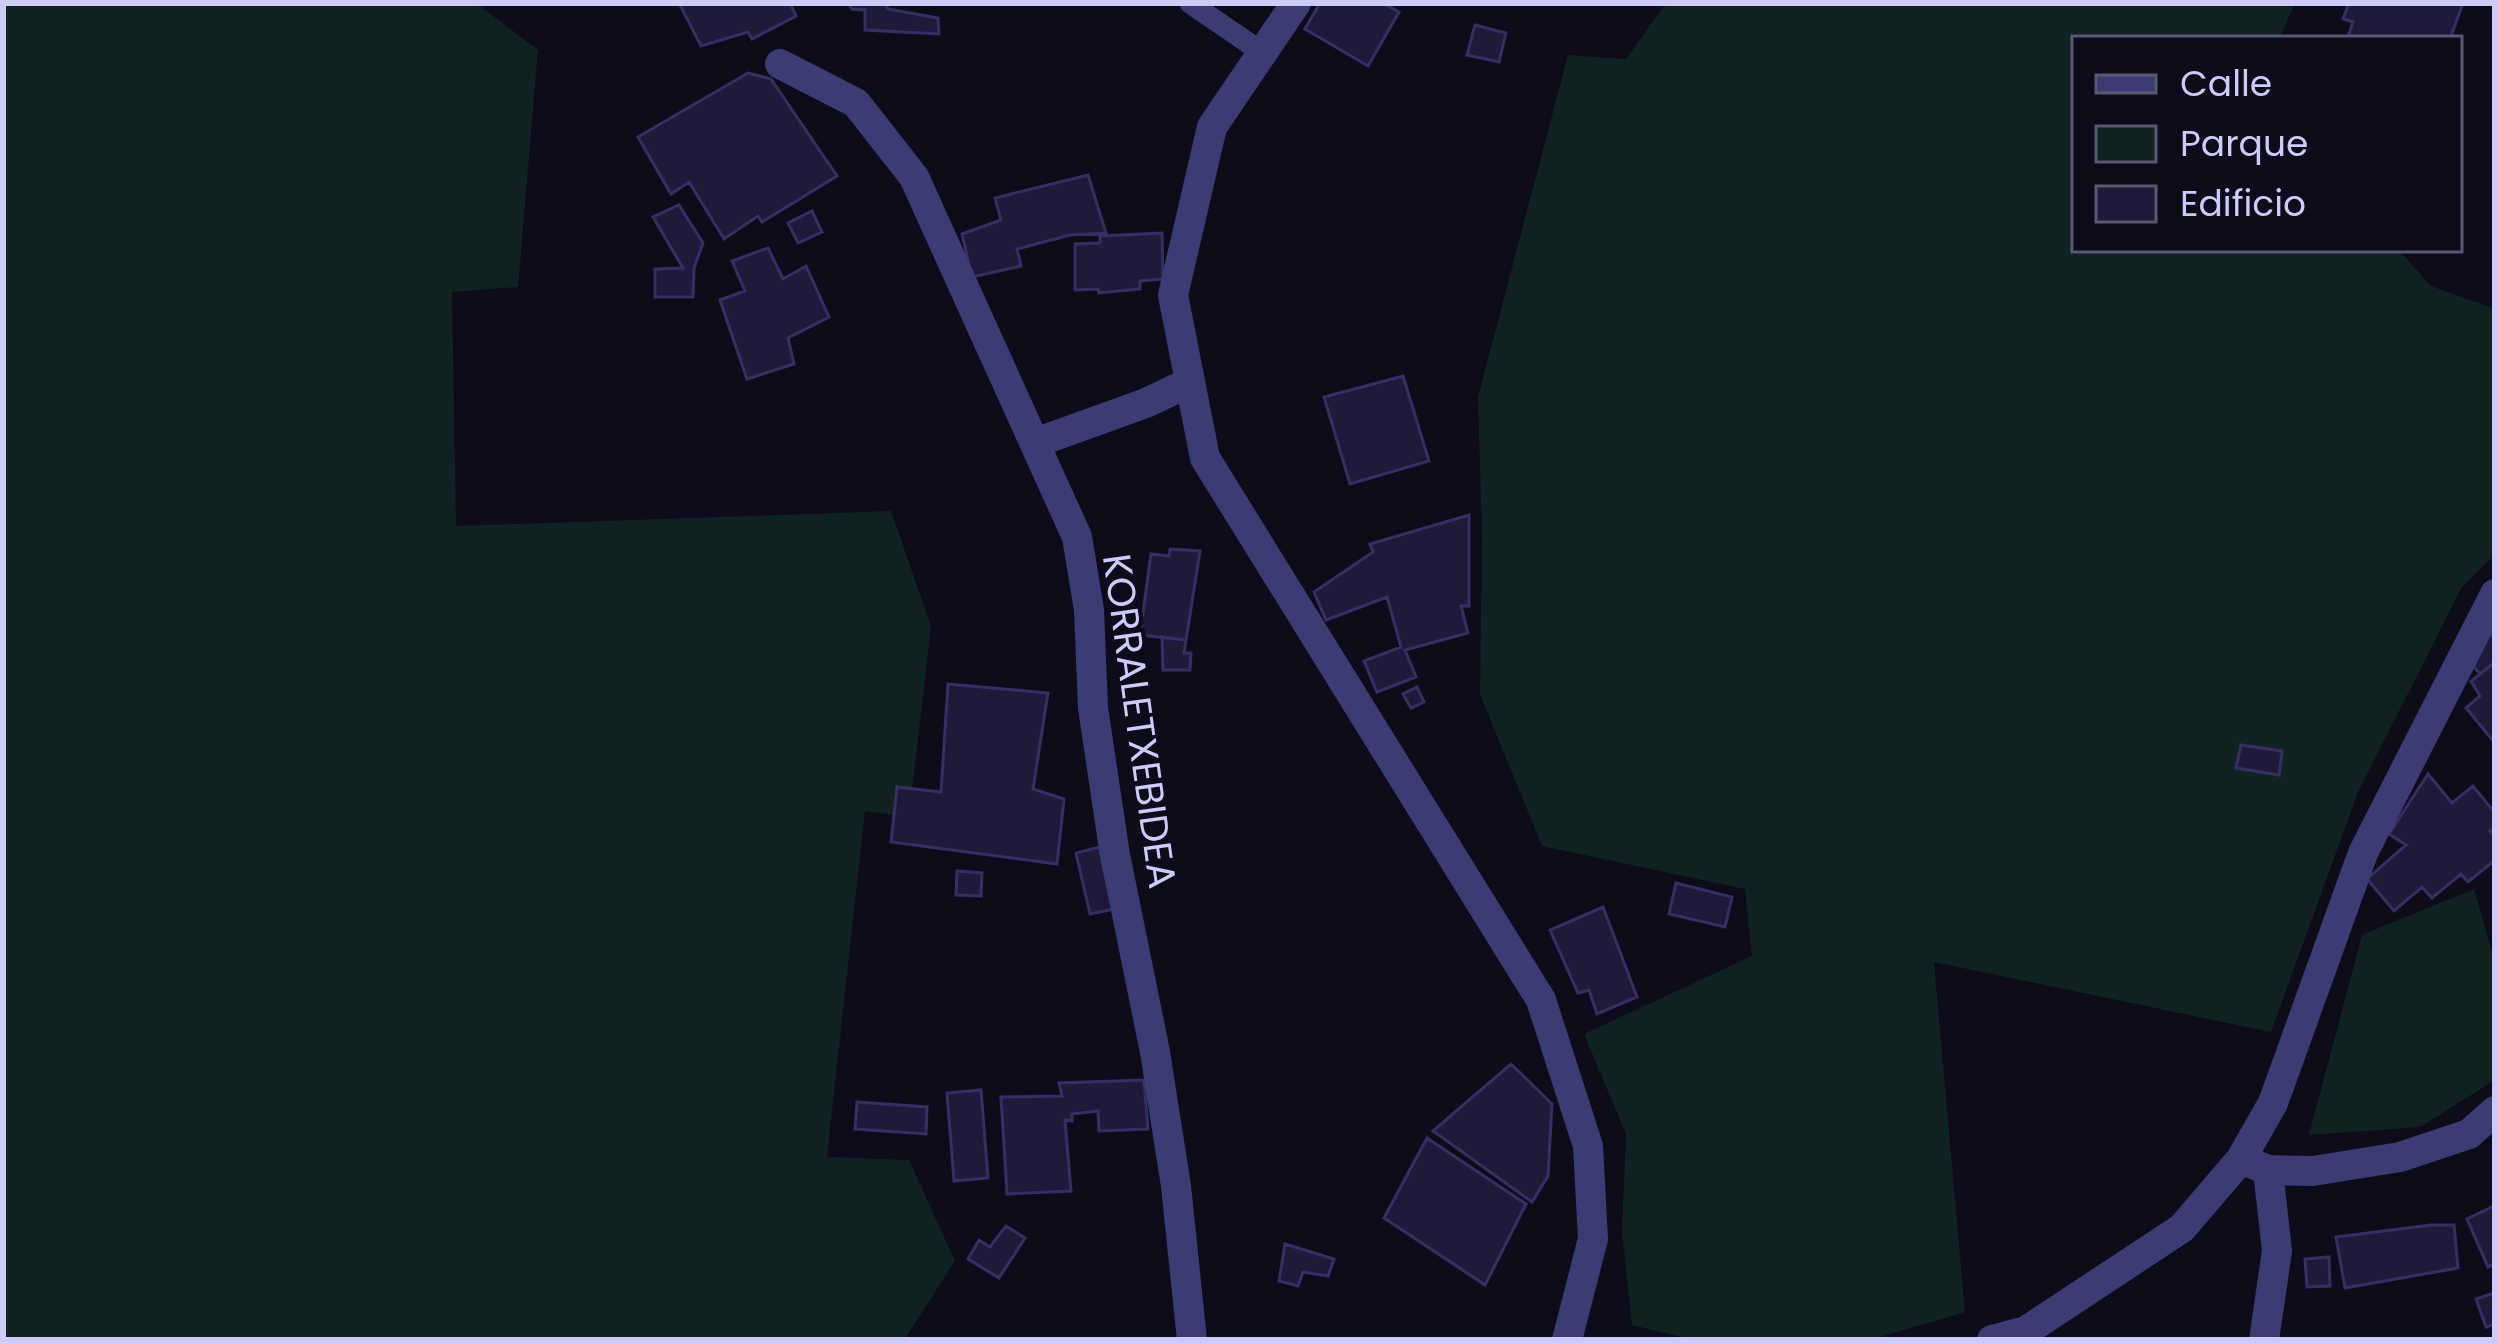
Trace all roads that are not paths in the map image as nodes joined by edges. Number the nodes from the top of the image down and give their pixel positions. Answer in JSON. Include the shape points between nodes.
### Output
{"nodes":[{"id":1,"x":1190,"y":3,"type":"edge"},
{"id":2,"x":1296,"y":3,"type":"edge"},
{"id":3,"x":1263,"y":52,"type":"junction"},
{"id":4,"x":780,"y":64,"type":"dead end"},
{"id":5,"x":1190,"y":382,"type":"junction"},
{"id":6,"x":1035,"y":442,"type":"junction"},
{"id":7,"x":2495,"y":594,"type":"edge"},
{"id":8,"x":2495,"y":1111,"type":"edge"},
{"id":9,"x":2254,"y":1164,"type":"junction"},
{"id":10,"x":1579,"y":1335,"type":"edge"},
{"id":11,"x":1192,"y":1340,"type":"edge"},
{"id":12,"x":1992,"y":1340,"type":"edge"},
{"id":13,"x":2264,"y":1340,"type":"edge"}],
"edges":[{"from":1,"to":3,"type":"lane"},
{"from":2,"to":3,"type":"street"},
{"from":3,"to":5,"type":"street","via":[[1212,128],[1173,296]]},
{"from":4,"to":6,"type":"street","name":"KORRALETXEBIDEA","via":[[856,103],[914,177]]},
{"from":5,"to":6,"type":"street"},
{"from":5,"to":10,"type":"street","via":[[1205,458],[1541,1000],[1588,1146],[1593,1239]]},
{"from":6,"to":11,"type":"street","name":"KORRALETXEBIDEA","via":[[1077,537],[1114,855],[1155,1052]]},
{"from":7,"to":9,"type":"street","via":[[2363,853]]},
{"from":8,"to":9,"type":"street","via":[[2469,1134],[2400,1156],[2313,1171]]},
{"from":9,"to":12,"type":"street","via":[[2182,1228],[2026,1331]]},
{"from":9,"to":13,"type":"street","via":[[2277,1251]]}]}
